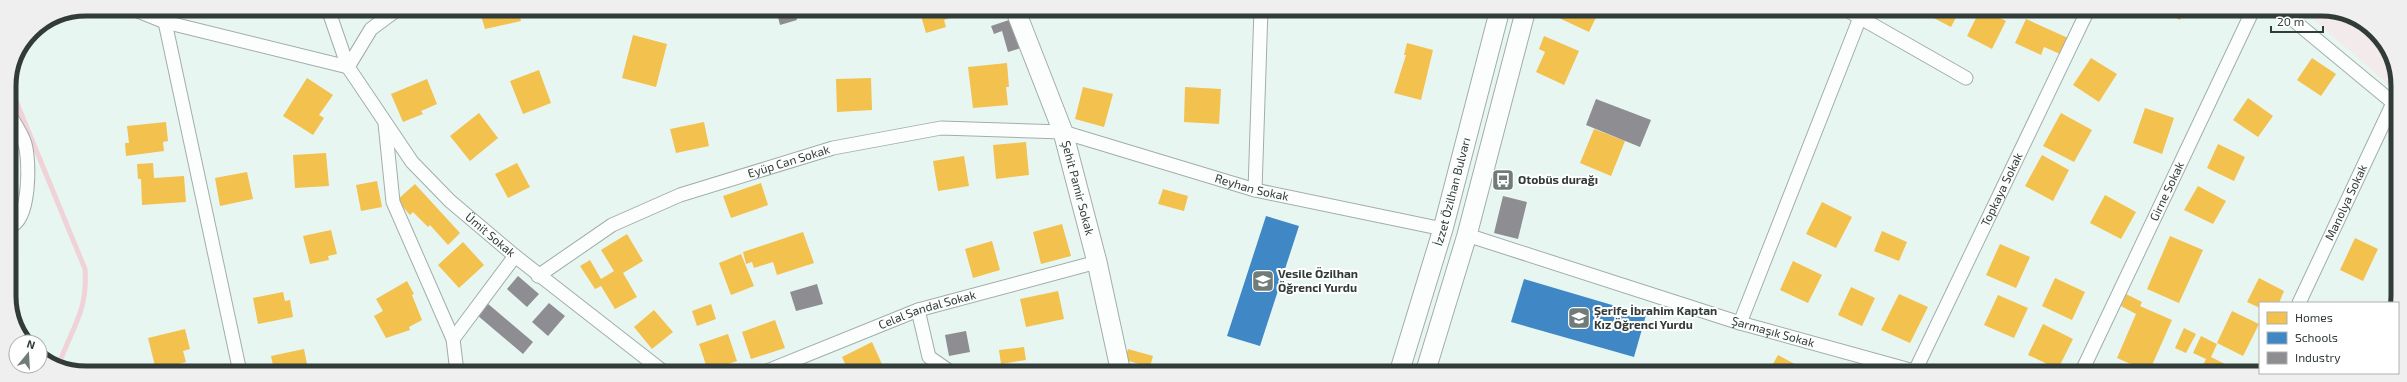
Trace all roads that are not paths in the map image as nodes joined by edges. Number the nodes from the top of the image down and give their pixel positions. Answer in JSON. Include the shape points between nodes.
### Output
{"nodes":[{"id":1,"x":151,"y":16,"type":"edge"},
{"id":2,"x":330,"y":16,"type":"edge"},
{"id":3,"x":389,"y":16,"type":"edge"},
{"id":4,"x":1018,"y":16,"type":"edge"},
{"id":5,"x":1261,"y":16,"type":"edge"},
{"id":6,"x":1498,"y":16,"type":"edge"},
{"id":7,"x":1524,"y":16,"type":"edge"},
{"id":8,"x":1860,"y":16,"type":"edge"},
{"id":9,"x":1866,"y":16,"type":"edge"},
{"id":10,"x":2085,"y":16,"type":"edge"},
{"id":11,"x":2250,"y":16,"type":"edge"},
{"id":12,"x":2288,"y":16,"type":"edge"},
{"id":13,"x":166,"y":22,"type":"junction"},
{"id":14,"x":348,"y":67,"type":"junction"},
{"id":15,"x":1966,"y":78,"type":"dead end"},
{"id":16,"x":2391,"y":102,"type":"edge"},
{"id":17,"x":2391,"y":113,"type":"edge"},
{"id":18,"x":385,"y":121,"type":"junction"},
{"id":19,"x":16,"y":126,"type":"edge"},
{"id":20,"x":1063,"y":132,"type":"junction"},
{"id":21,"x":1255,"y":190,"type":"junction"},
{"id":22,"x":16,"y":222,"type":"edge"},
{"id":23,"x":1443,"y":229,"type":"junction"},
{"id":24,"x":1467,"y":235,"type":"junction"},
{"id":25,"x":514,"y":256,"type":"junction"},
{"id":26,"x":1097,"y":262,"type":"junction"},
{"id":27,"x":538,"y":276,"type":"junction"},
{"id":28,"x":2300,"y":302,"type":"edge"},
{"id":29,"x":918,"y":310,"type":"junction"},
{"id":30,"x":1740,"y":323,"type":"junction"},
{"id":31,"x":453,"y":339,"type":"junction"},
{"id":32,"x":239,"y":366,"type":"edge"},
{"id":33,"x":456,"y":366,"type":"edge"},
{"id":34,"x":653,"y":366,"type":"edge"},
{"id":35,"x":779,"y":366,"type":"edge"},
{"id":36,"x":941,"y":366,"type":"edge"},
{"id":37,"x":1119,"y":366,"type":"edge"},
{"id":38,"x":1401,"y":366,"type":"edge"},
{"id":39,"x":1427,"y":366,"type":"edge"},
{"id":40,"x":1896,"y":366,"type":"edge"},
{"id":41,"x":1921,"y":366,"type":"edge"},
{"id":42,"x":2084,"y":366,"type":"edge"}],
"edges":[{"from":1,"to":13,"type":"street"},
{"from":2,"to":14,"type":"street","name":"Ümit Sokak"},
{"from":3,"to":14,"type":"street","via":[[371,29]]},
{"from":4,"to":20,"type":"main road","name":"Şehit Pamir Sokak"},
{"from":5,"to":21,"type":"street"},
{"from":6,"to":23,"type":"main road","name":"İzzet Özilhan Bulvarı"},
{"from":7,"to":24,"type":"main road","name":"İzzet Özilhan Bulvarı"},
{"from":8,"to":30,"type":"street"},
{"from":9,"to":15,"type":"street"},
{"from":10,"to":41,"type":"street","name":"Topkaya Sokak"},
{"from":11,"to":42,"type":"street","name":"Girne Sokak"},
{"from":12,"to":16,"type":"street"},
{"from":13,"to":14,"type":"street"},
{"from":13,"to":32,"type":"street"},
{"from":14,"to":18,"type":"street","name":"Ümit Sokak"},
{"from":17,"to":28,"type":"street","name":"Manolya Sokak"},
{"from":18,"to":25,"type":"street","name":"Ümit Sokak","via":[[412,162],[450,201]]},
{"from":18,"to":31,"type":"street","via":[[393,202]]},
{"from":19,"to":22,"type":"street","via":[[25,142],[29,170],[24,211]]},
{"from":20,"to":21,"type":"street","name":"Reyhan Sokak"},
{"from":20,"to":26,"type":"main road","name":"Şehit Pamir Sokak"},
{"from":20,"to":27,"type":"street","name":"Eyüp Can Sokak","via":[[941,128],[833,148],[680,195],[612,225]]},
{"from":21,"to":23,"type":"street","name":"Reyhan Sokak"},
{"from":23,"to":24,"type":"main road"},
{"from":23,"to":38,"type":"main road","name":"İzzet Özilhan Bulvarı"},
{"from":24,"to":30,"type":"street","name":"Şarmaşık Sokak"},
{"from":24,"to":39,"type":"main road","name":"İzzet Özilhan Bulvarı"},
{"from":25,"to":27,"type":"street","name":"Ümit Sokak"},
{"from":25,"to":31,"type":"street"},
{"from":26,"to":29,"type":"street","name":"Celal Sandal Sokak"},
{"from":26,"to":37,"type":"main road","name":"Şehit Pamir Sokak"},
{"from":27,"to":34,"type":"street","name":"Ümit Sokak"},
{"from":29,"to":35,"type":"street","name":"Celal Sandal Sokak"},
{"from":29,"to":36,"type":"street","via":[[929,358]]},
{"from":30,"to":40,"type":"street","name":"Şarmaşık Sokak"},
{"from":31,"to":33,"type":"street"}]}
